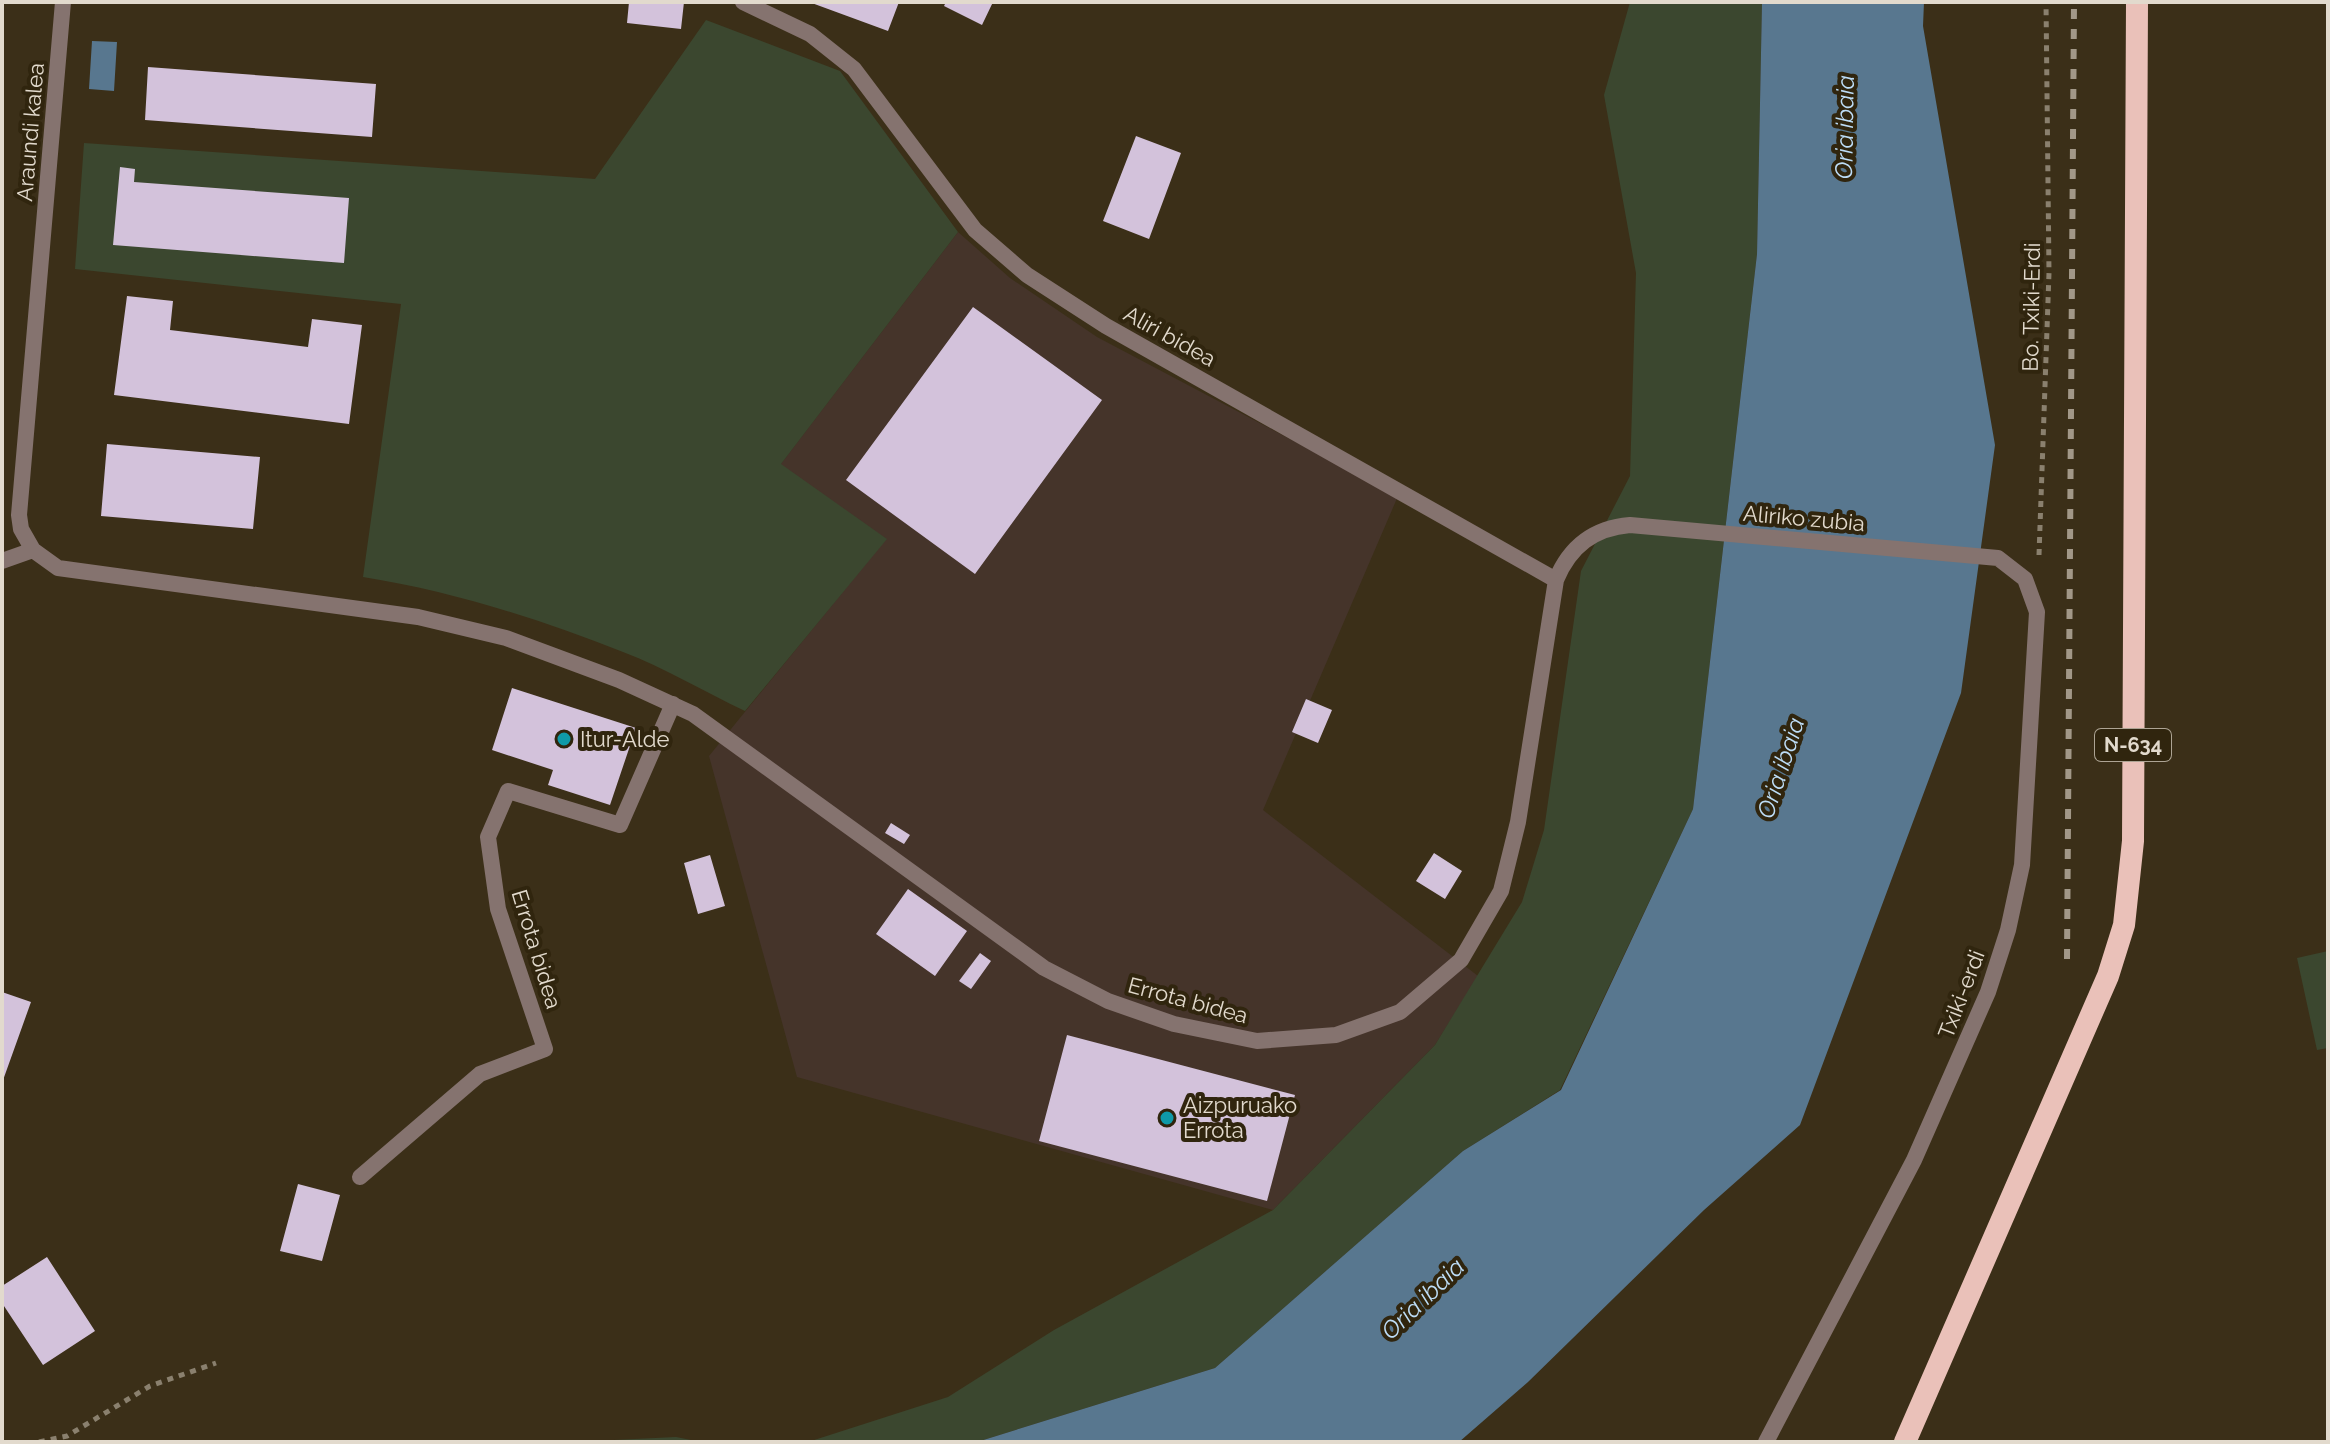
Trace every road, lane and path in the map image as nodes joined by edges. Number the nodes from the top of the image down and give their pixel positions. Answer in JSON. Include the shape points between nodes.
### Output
{"nodes":[{"id":1,"x":63,"y":2,"type":"edge"},
{"id":2,"x":743,"y":2,"type":"edge"},
{"id":3,"x":2046,"y":2,"type":"edge"},
{"id":4,"x":2137,"y":2,"type":"edge"},
{"id":5,"x":33,"y":550,"type":"junction"},
{"id":6,"x":1975,"y":555,"type":"joint"},
{"id":7,"x":2,"y":561,"type":"edge"},
{"id":8,"x":1556,"y":580,"type":"junction"},
{"id":9,"x":2037,"y":612,"type":"junction"},
{"id":10,"x":673,"y":704,"type":"junction"},
{"id":11,"x":360,"y":1177,"type":"dead end"},
{"id":12,"x":216,"y":1363,"type":"dead end"},
{"id":13,"x":39,"y":1442,"type":"edge"},
{"id":14,"x":1766,"y":1442,"type":"edge"},
{"id":15,"x":1905,"y":1442,"type":"edge"}],
"edges":[{"from":1,"to":5,"type":"street","name":"Araundi kalea","via":[[19,515]]},
{"from":2,"to":8,"type":"street","name":"Aliri bidea","via":[[810,34],[854,69],[975,230],[1027,275],[1106,326]]},
{"from":3,"to":9,"type":"path","name":"Bo. Txiki-Erdi","via":[[2049,273]]},
{"from":4,"to":15,"type":"highway","number":"N-634","via":[[2129,899],[2108,976]]},
{"from":5,"to":7,"type":"street"},
{"from":5,"to":10,"type":"street","name":"Errota bidea","via":[[58,568],[433,621],[506,638]]},
{"from":6,"to":8,"type":"street","name":"Aliriko zubia","via":[[1630,525],[1585,539]]},
{"from":6,"to":9,"type":"street","name":"Txiki-erdi","via":[[1998,558],[2013,567],[2033,594]]},
{"from":8,"to":10,"type":"street","name":"Errota bidea","via":[[1518,822],[1501,891],[1461,960],[1400,1012],[1336,1035],[1257,1041],[1174,1024],[1108,1001],[1044,968]]},
{"from":9,"to":14,"type":"street","name":"Txiki-erdi","via":[[2022,865],[1992,980],[1914,1160]]},
{"from":10,"to":11,"type":"street","name":"Errota bidea","via":[[620,825],[508,791],[488,837],[498,909],[545,1049],[480,1074]]},
{"from":12,"to":13,"type":"path","via":[[150,1386],[67,1436]]}]}
